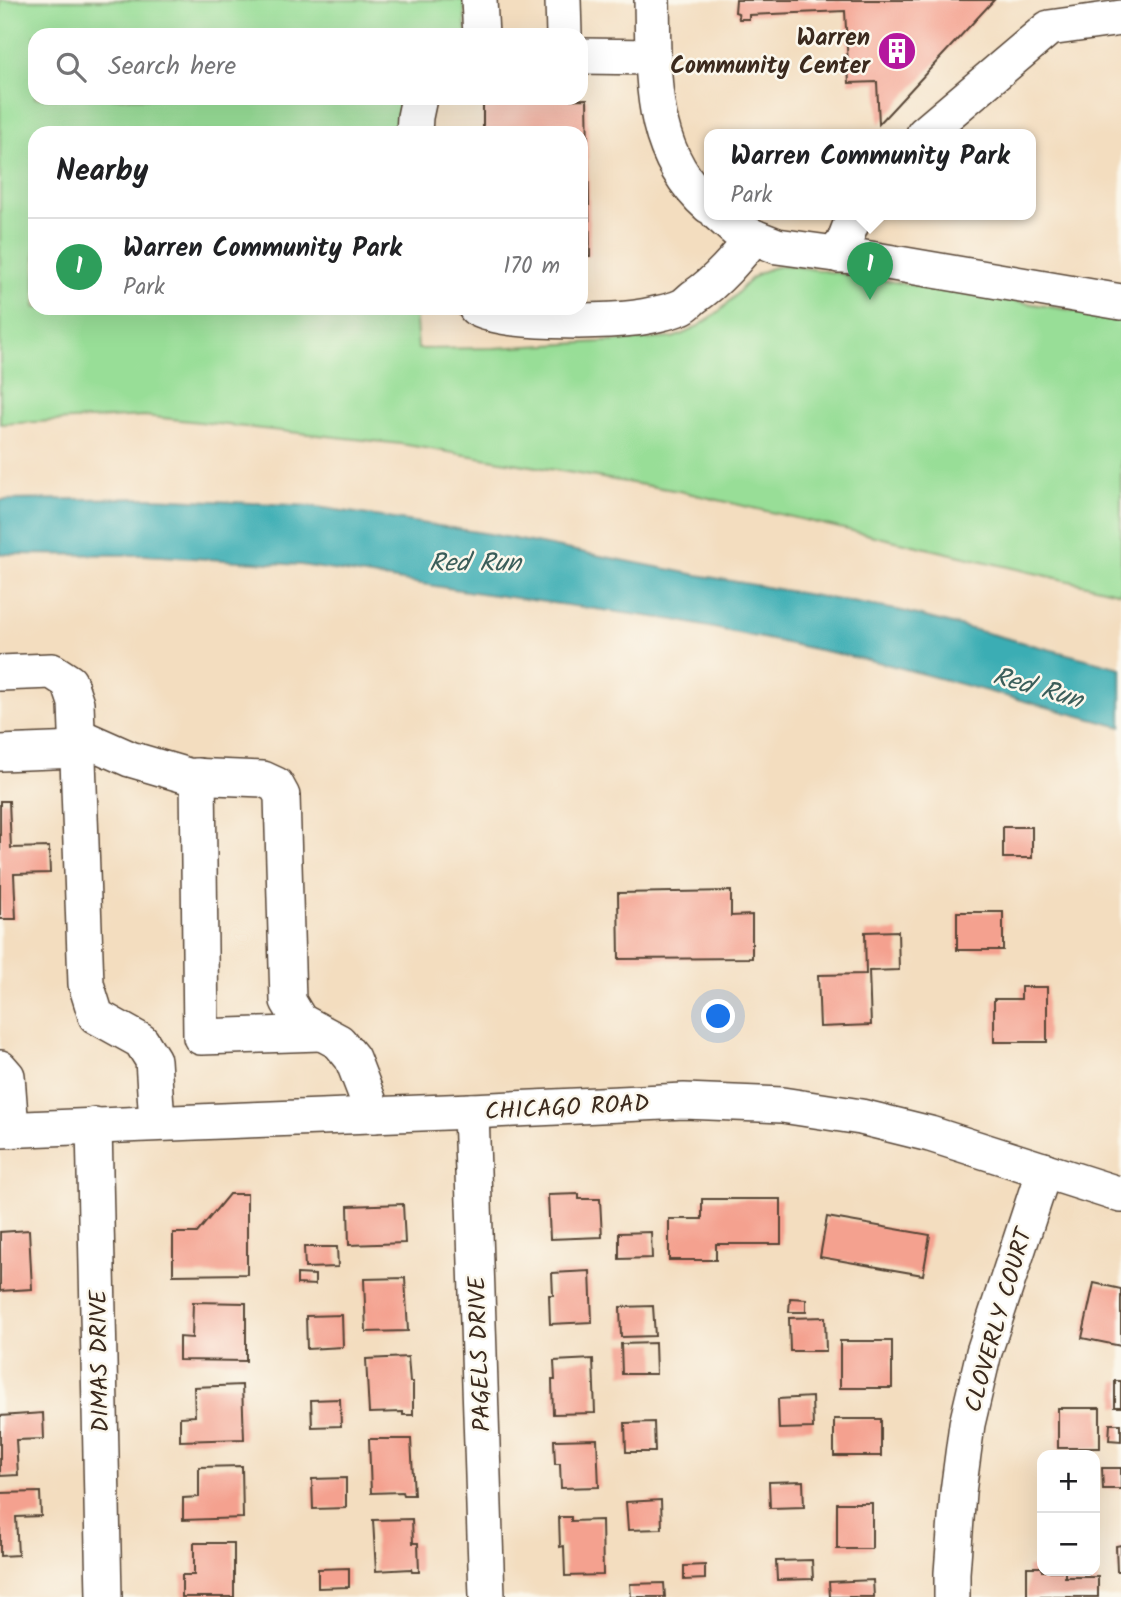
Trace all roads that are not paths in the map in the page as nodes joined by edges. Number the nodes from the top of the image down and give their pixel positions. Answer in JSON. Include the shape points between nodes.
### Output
{"nodes":[{"id":1,"x":479,"y":0,"type":"edge"},
{"id":2,"x":563,"y":0,"type":"edge"},
{"id":3,"x":652,"y":0,"type":"edge"},
{"id":4,"x":1121,"y":18,"type":"edge"},
{"id":5,"x":481,"y":28,"type":"edge"},
{"id":6,"x":564,"y":28,"type":"edge"},
{"id":7,"x":588,"y":56,"type":"edge"},
{"id":8,"x":653,"y":57,"type":"junction"},
{"id":9,"x":418,"y":105,"type":"edge"},
{"id":10,"x":414,"y":126,"type":"edge"},
{"id":11,"x":929,"y":129,"type":"edge"},
{"id":12,"x":704,"y":201,"type":"edge"},
{"id":13,"x":725,"y":220,"type":"edge"},
{"id":14,"x":853,"y":220,"type":"edge"},
{"id":15,"x":754,"y":237,"type":"junction"},
{"id":16,"x":839,"y":255,"type":"junction"},
{"id":17,"x":1121,"y":302,"type":"edge"},
{"id":18,"x":495,"y":315,"type":"edge"},
{"id":19,"x":0,"y":673,"type":"edge"},
{"id":20,"x":78,"y":743,"type":"junction"},
{"id":21,"x":0,"y":753,"type":"edge"},
{"id":22,"x":198,"y":776,"type":"junction"},
{"id":23,"x":320,"y":1033,"type":"junction"},
{"id":24,"x":201,"y":1037,"type":"junction"},
{"id":25,"x":153,"y":1060,"type":"junction"},
{"id":26,"x":0,"y":1068,"type":"edge"},
{"id":27,"x":471,"y":1111,"type":"junction"},
{"id":28,"x":374,"y":1115,"type":"junction"},
{"id":29,"x":157,"y":1123,"type":"junction"},
{"id":30,"x":94,"y":1125,"type":"junction"},
{"id":31,"x":5,"y":1129,"type":"edge"},
{"id":32,"x":1044,"y":1170,"type":"junction"},
{"id":33,"x":1121,"y":1195,"type":"edge"},
{"id":34,"x":104,"y":1597,"type":"edge"},
{"id":35,"x":487,"y":1597,"type":"edge"},
{"id":36,"x":952,"y":1597,"type":"edge"}],
"edges":[{"from":1,"to":5,"type":"street"},
{"from":2,"to":6,"type":"street"},
{"from":3,"to":8,"type":"street"},
{"from":4,"to":11,"type":"street","via":[[1049,28]]},
{"from":7,"to":8,"type":"street"},
{"from":8,"to":12,"type":"street","via":[[654,95],[670,153]]},
{"from":9,"to":10,"type":"street"},
{"from":13,"to":15,"type":"street"},
{"from":14,"to":16,"type":"street"},
{"from":15,"to":16,"type":"street","via":[[777,246]]},
{"from":15,"to":18,"type":"street","via":[[709,287],[681,307],[636,318],[568,321]]},
{"from":16,"to":17,"type":"street"},
{"from":19,"to":20,"type":"street","via":[[52,671],[69,682],[76,703]]},
{"from":20,"to":21,"type":"street"},
{"from":20,"to":22,"type":"street"},
{"from":20,"to":25,"type":"street","via":[[86,984],[96,1016],[141,1041]]},
{"from":22,"to":23,"type":"street","via":[[263,779],[276,785],[282,796],[288,1001],[300,1021]]},
{"from":22,"to":24,"type":"street"},
{"from":23,"to":24,"type":"street"},
{"from":23,"to":28,"type":"street","via":[[339,1042],[352,1058]]},
{"from":24,"to":25,"type":"street","via":[[175,1044]]},
{"from":25,"to":29,"type":"street"},
{"from":26,"to":31,"type":"street","via":[[7,1076]]},
{"from":27,"to":28,"type":"street","name":"CHICAGO ROAD"},
{"from":27,"to":32,"type":"street","name":"CHICAGO ROAD","via":[[684,1101],[782,1105],[896,1125]]},
{"from":27,"to":35,"type":"street","name":"PAGELS DRIVE"},
{"from":28,"to":29,"type":"street","name":"CHICAGO ROAD"},
{"from":29,"to":30,"type":"street","name":"CHICAGO ROAD"},
{"from":30,"to":31,"type":"street","name":"CHICAGO ROAD"},
{"from":30,"to":34,"type":"street","name":"DIMAS DRIVE"},
{"from":32,"to":33,"type":"street","name":"CHICAGO ROAD"},
{"from":32,"to":36,"type":"street","name":"CLOVERLY COURT","via":[[984,1352],[967,1424]]}]}
